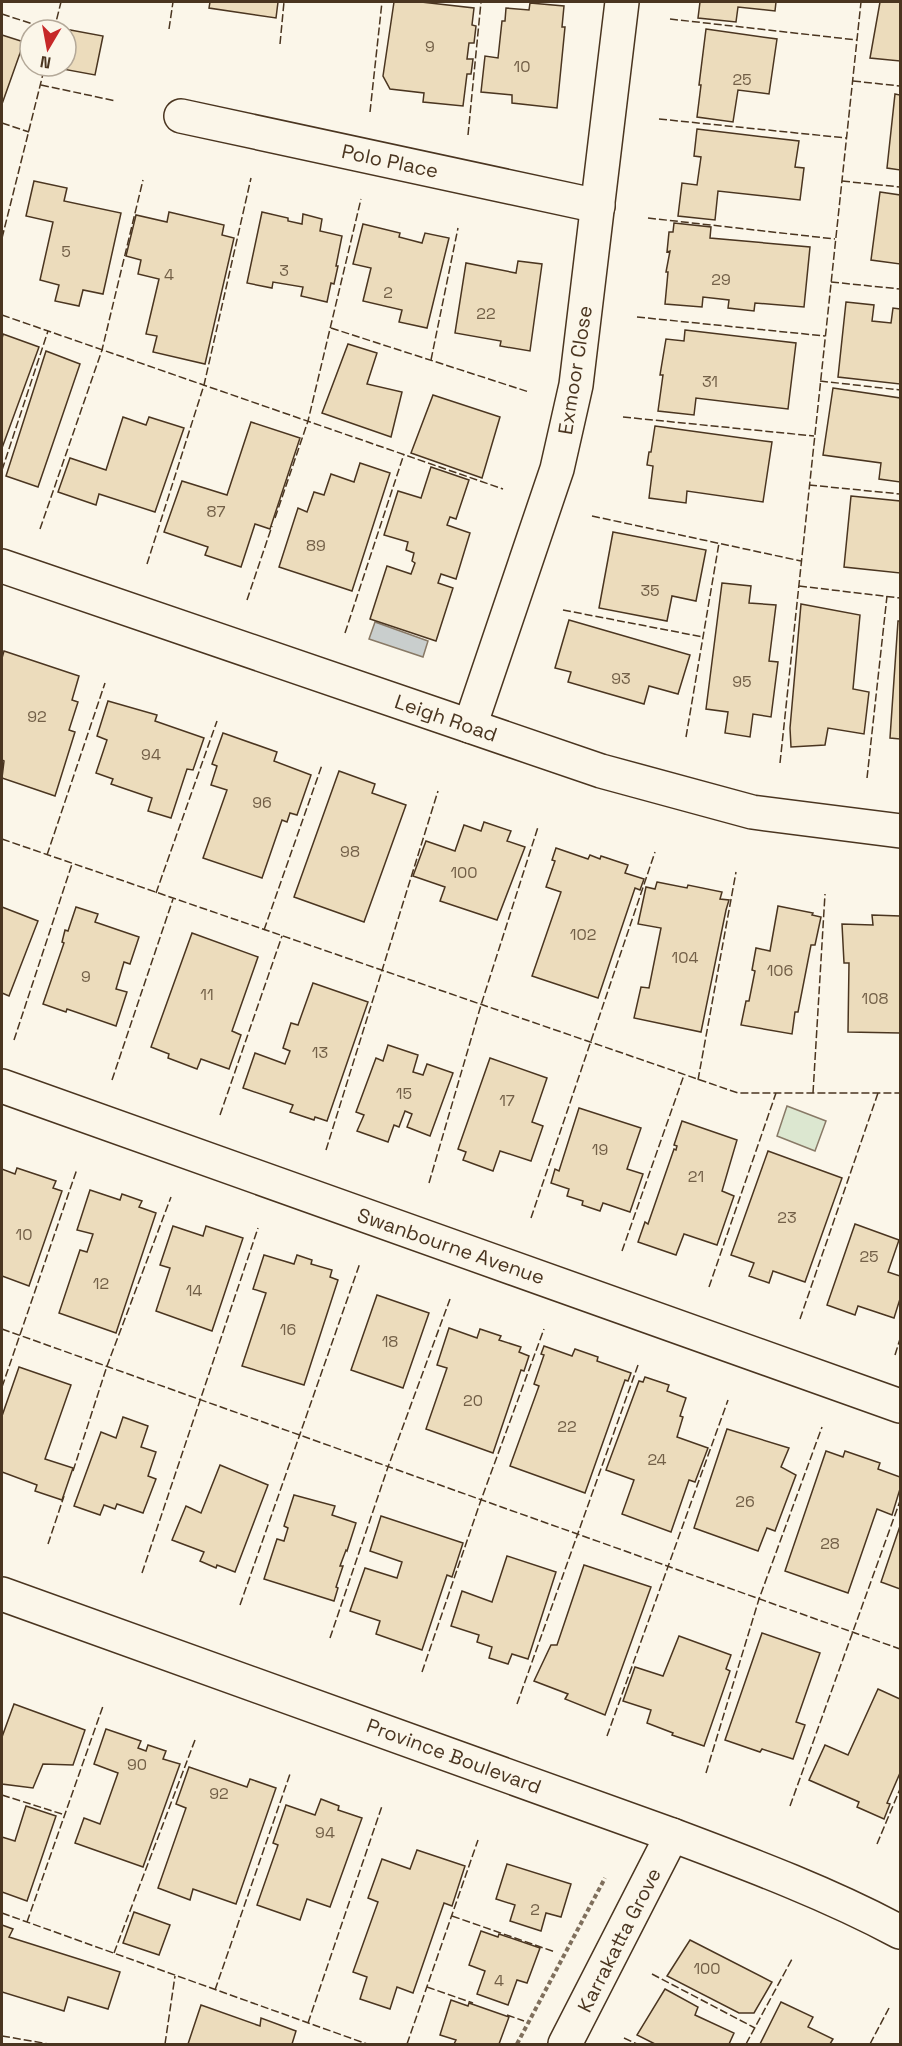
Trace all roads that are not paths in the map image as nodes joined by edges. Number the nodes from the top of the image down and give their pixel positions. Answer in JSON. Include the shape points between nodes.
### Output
{"nodes":[{"id":1,"x":622,"y":2,"type":"edge"},
{"id":2,"x":181,"y":116,"type":"dead end"},
{"id":3,"x":598,"y":206,"type":"junction"},
{"id":4,"x":2,"y":566,"type":"edge"},
{"id":5,"x":470,"y":726,"type":"junction"},
{"id":6,"x":900,"y":831,"type":"edge"},
{"id":7,"x":2,"y":1086,"type":"edge"},
{"id":8,"x":900,"y":1406,"type":"edge"},
{"id":9,"x":2,"y":1594,"type":"edge"},
{"id":10,"x":672,"y":1835,"type":"junction"},
{"id":11,"x":900,"y":1932,"type":"edge"},
{"id":12,"x":565,"y":2044,"type":"edge"}],
"edges":[{"from":1,"to":3,"type":"street","name":"Exmoor Close"},
{"from":2,"to":3,"type":"street","name":"Polo Place"},
{"from":3,"to":5,"type":"street","name":"Exmoor Close","via":[[576,385],[557,469]]},
{"from":4,"to":5,"type":"street","name":"Leigh Road"},
{"from":5,"to":6,"type":"street","name":"Leigh Road","via":[[601,771],[752,812]]},
{"from":7,"to":8,"type":"street","name":"Swanbourne Avenue"},
{"from":9,"to":10,"type":"street","name":"Province Boulevard"},
{"from":10,"to":11,"type":"street","name":"Province Boulevard","via":[[773,1874]]},
{"from":10,"to":12,"type":"street","name":"Karrakatta Grove"}]}
